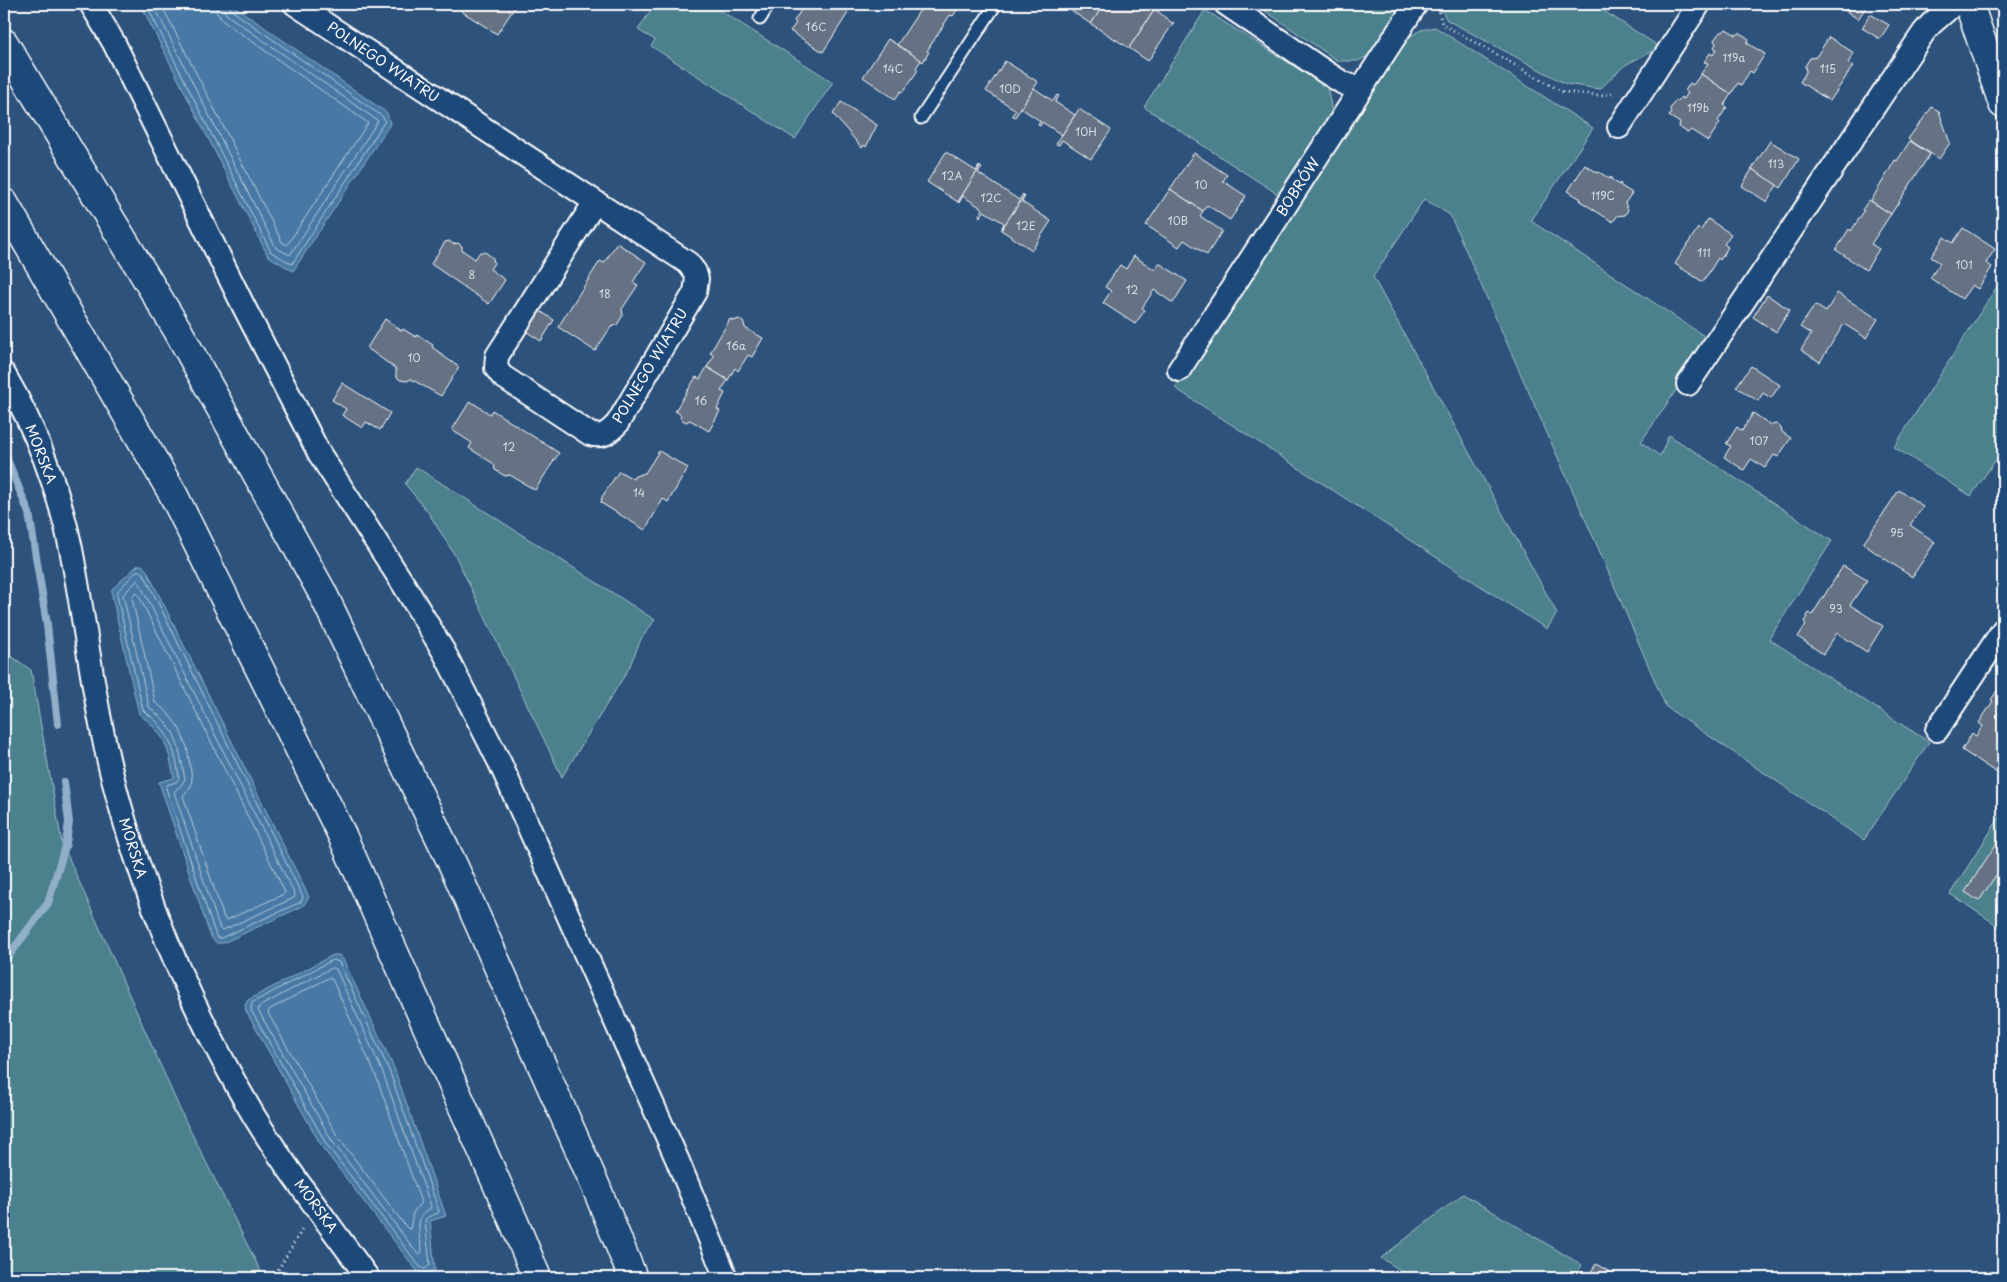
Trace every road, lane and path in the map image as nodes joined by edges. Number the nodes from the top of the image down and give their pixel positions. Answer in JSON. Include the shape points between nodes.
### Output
{"nodes":[{"id":1,"x":91,"y":4,"type":"edge"},
{"id":2,"x":295,"y":4,"type":"edge"},
{"id":3,"x":769,"y":4,"type":"edge"},
{"id":4,"x":996,"y":4,"type":"edge"},
{"id":5,"x":1226,"y":4,"type":"edge"},
{"id":6,"x":1416,"y":4,"type":"edge"},
{"id":7,"x":1437,"y":4,"type":"edge"},
{"id":8,"x":1700,"y":4,"type":"edge"},
{"id":9,"x":1954,"y":4,"type":"edge"},
{"id":10,"x":1969,"y":4,"type":"edge"},
{"id":11,"x":760,"y":19,"type":"dead end"},
{"id":12,"x":4,"y":43,"type":"edge"},
{"id":13,"x":1361,"y":89,"type":"junction"},
{"id":14,"x":1614,"y":92,"type":"dead end"},
{"id":15,"x":2003,"y":104,"type":"edge"},
{"id":16,"x":920,"y":118,"type":"dead end"},
{"id":17,"x":1619,"y":127,"type":"dead end"},
{"id":18,"x":595,"y":202,"type":"junction"},
{"id":19,"x":4,"y":204,"type":"edge"},
{"id":20,"x":1180,"y":370,"type":"dead end"},
{"id":21,"x":4,"y":374,"type":"edge"},
{"id":22,"x":1688,"y":384,"type":"dead end"},
{"id":23,"x":2003,"y":630,"type":"edge"},
{"id":24,"x":1937,"y":730,"type":"dead end"},
{"id":25,"x":318,"y":1208,"type":"junction"},
{"id":26,"x":272,"y":1278,"type":"edge"},
{"id":27,"x":368,"y":1278,"type":"edge"},
{"id":28,"x":537,"y":1278,"type":"edge"},
{"id":29,"x":633,"y":1278,"type":"edge"},
{"id":30,"x":726,"y":1278,"type":"edge"}],
"edges":[{"from":1,"to":30,"type":"street","via":[[114,42],[319,453],[404,584],[469,699],[677,1159]]},
{"from":2,"to":18,"type":"street","name":"POLNEGO WIATRU"},
{"from":3,"to":11,"type":"lane"},
{"from":4,"to":16,"type":"lane"},
{"from":5,"to":13,"type":"street","via":[[1327,73]]},
{"from":6,"to":13,"type":"street","name":"BOBRÓW"},
{"from":7,"to":14,"type":"path","via":[[1442,24],[1563,92],[1605,96]]},
{"from":8,"to":17,"type":"street"},
{"from":9,"to":22,"type":"street","via":[[1924,32]]},
{"from":10,"to":15,"type":"main road"},
{"from":12,"to":29,"type":"main road","via":[[177,329],[322,592],[454,867]]},
{"from":13,"to":20,"type":"street","name":"BOBRÓW"},
{"from":18,"to":18,"type":"street","name":"POLNEGO WIATRU","via":[[504,344],[497,356],[496,368],[502,376],[590,434],[598,436],[617,424],[695,292],[697,279],[688,263]]},
{"from":19,"to":28,"type":"main road","via":[[173,494],[341,833]]},
{"from":21,"to":25,"type":"street","name":"MORSKA","via":[[42,453],[64,522],[105,744],[155,914],[214,1045],[255,1117]]},
{"from":23,"to":24,"type":"street"},
{"from":25,"to":26,"type":"path"},
{"from":25,"to":27,"type":"street","name":"MORSKA"}]}
